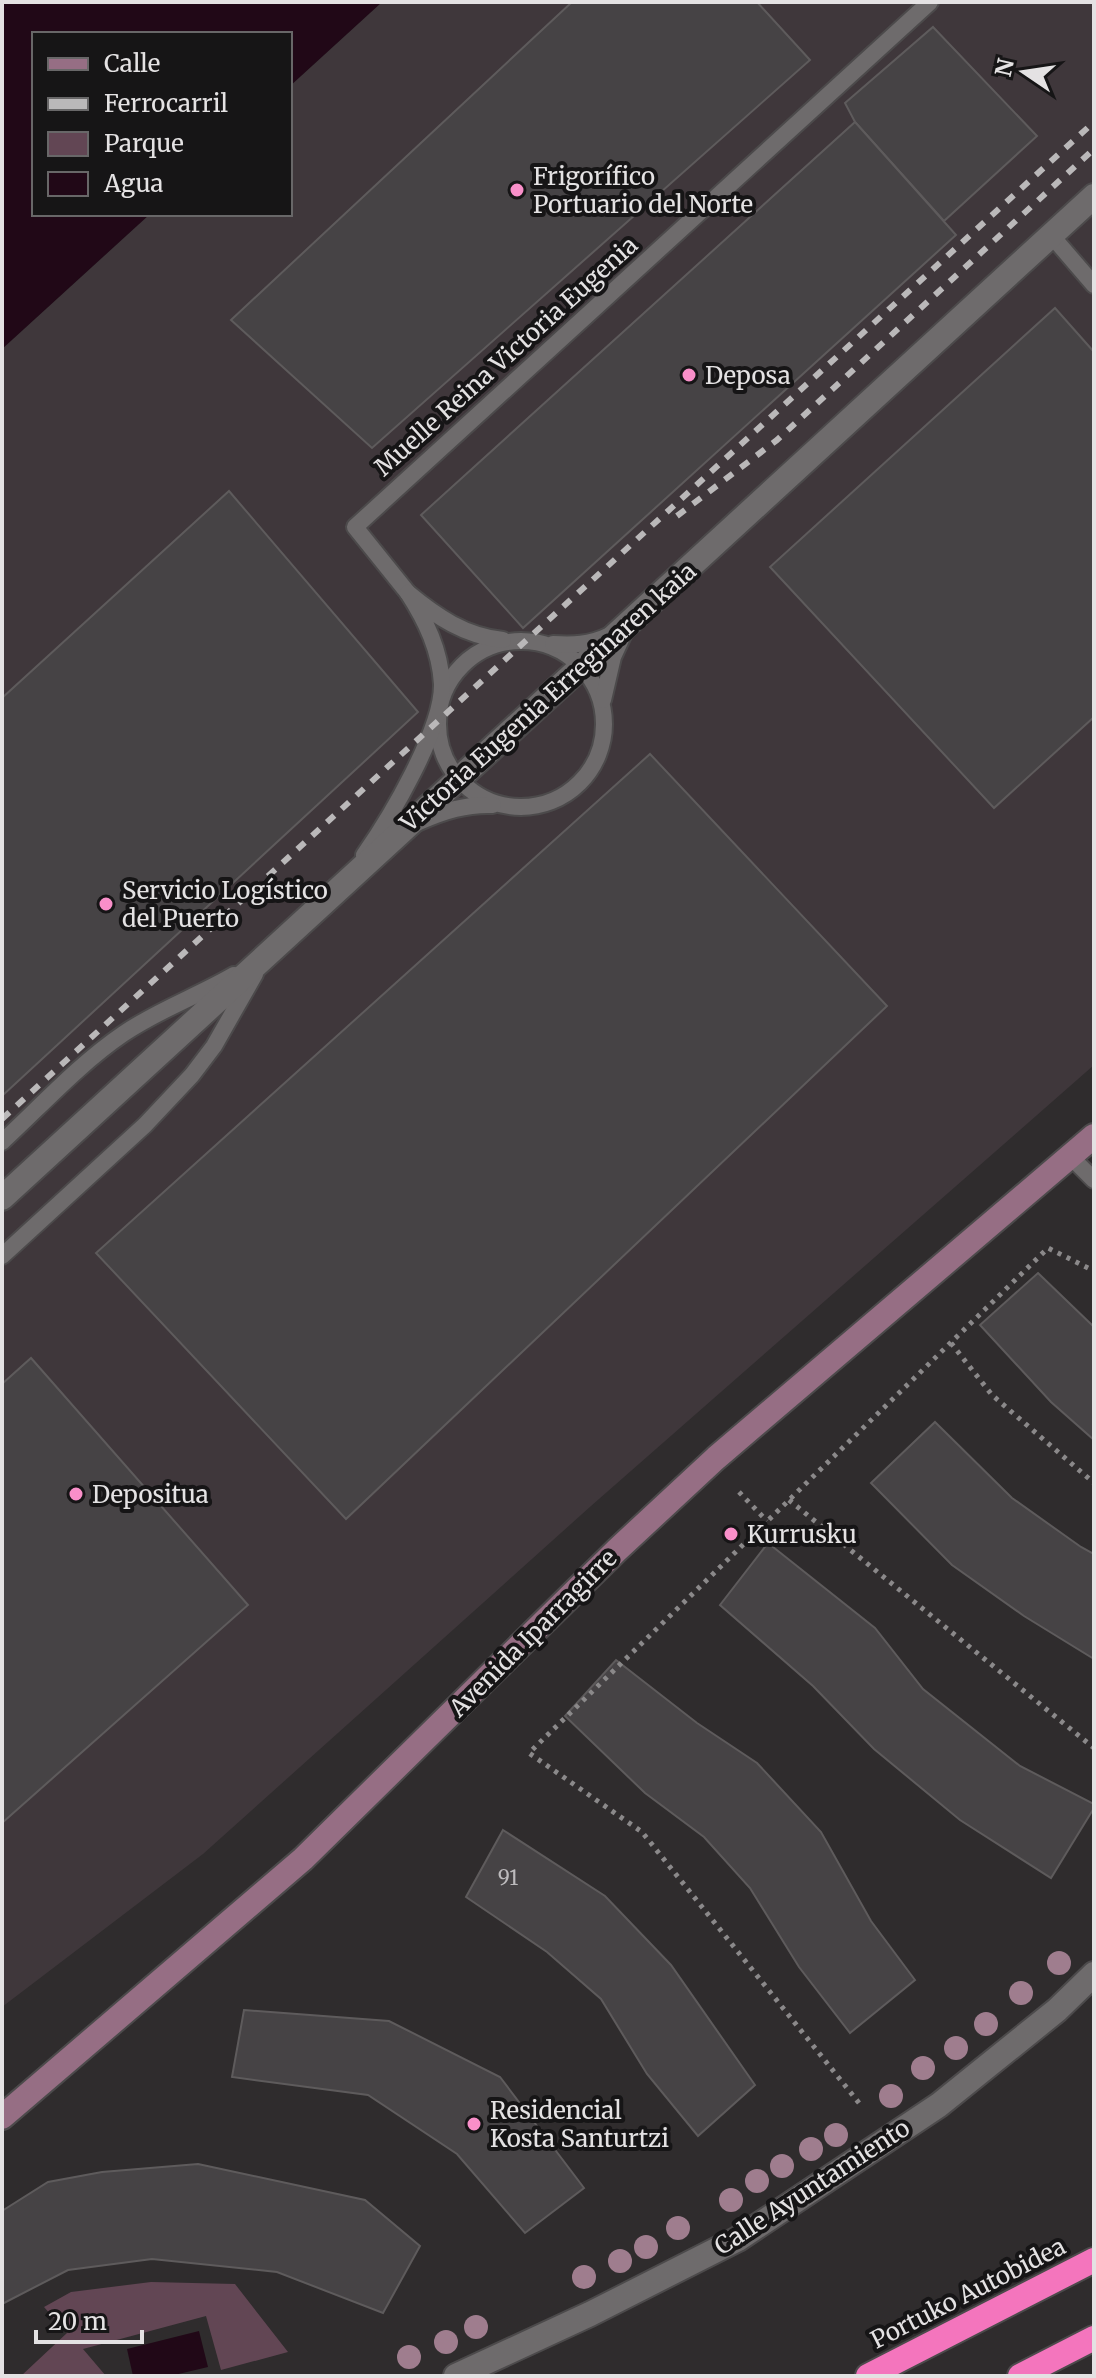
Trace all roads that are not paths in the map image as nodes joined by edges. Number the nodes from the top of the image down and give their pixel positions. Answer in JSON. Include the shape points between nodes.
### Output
{"nodes":[{"id":1,"x":930,"y":2,"type":"edge"},
{"id":2,"x":1094,"y":196,"type":"edge"},
{"id":3,"x":1051,"y":235,"type":"junction"},
{"id":4,"x":1094,"y":285,"type":"edge"},
{"id":5,"x":408,"y":593,"type":"junction"},
{"id":6,"x":635,"y":617,"type":"junction"},
{"id":7,"x":512,"y":641,"type":"junction"},
{"id":8,"x":538,"y":642,"type":"junction"},
{"id":9,"x":581,"y":667,"type":"junction"},
{"id":10,"x":603,"y":700,"type":"junction"},
{"id":11,"x":440,"y":706,"type":"junction"},
{"id":12,"x":457,"y":779,"type":"junction"},
{"id":13,"x":502,"y":805,"type":"junction"},
{"id":14,"x":391,"y":840,"type":"junction"},
{"id":15,"x":337,"y":890,"type":"junction"},
{"id":16,"x":281,"y":942,"type":"junction"},
{"id":17,"x":1094,"y":1136,"type":"edge"},
{"id":18,"x":2,"y":1142,"type":"edge"},
{"id":19,"x":1071,"y":1157,"type":"junction"},
{"id":20,"x":1094,"y":1180,"type":"edge"},
{"id":21,"x":2,"y":1198,"type":"edge"},
{"id":22,"x":2,"y":1256,"type":"edge"},
{"id":23,"x":1094,"y":1974,"type":"edge"},
{"id":24,"x":2,"y":2117,"type":"edge"},
{"id":25,"x":1094,"y":2260,"type":"edge"},
{"id":26,"x":1094,"y":2338,"type":"edge"},
{"id":27,"x":456,"y":2376,"type":"edge"},
{"id":28,"x":868,"y":2376,"type":"edge"},
{"id":29,"x":1020,"y":2376,"type":"edge"}],
"edges":[{"from":1,"to":5,"type":"lane","name":"Muelle Reina Victoria Eugenia","via":[[355,527]]},
{"from":2,"to":3,"type":"street","name":"Victoria Eugenia Erreginaren kaia"},
{"from":3,"to":4,"type":"lane"},
{"from":3,"to":6,"type":"street","name":"Victoria Eugenia Erreginaren kaia"},
{"from":5,"to":7,"type":"lane","name":"Muelle Reina Victoria Eugenia","via":[[445,622],[476,636]]},
{"from":5,"to":11,"type":"lane","name":"Muelle Reina Victoria Eugenia","via":[[432,634],[442,684]]},
{"from":6,"to":8,"type":"lane","name":"Muelle Reina Victoria Eugenia","via":[[592,642]]},
{"from":6,"to":9,"type":"street","name":"Victoria Eugenia Erreginaren kaia"},
{"from":6,"to":10,"type":"lane","via":[[613,657]]},
{"from":7,"to":8,"type":"lane","name":"Muelle Reina Victoria Eugenia"},
{"from":7,"to":11,"type":"lane","via":[[466,662]]},
{"from":8,"to":9,"type":"lane"},
{"from":9,"to":10,"type":"lane"},
{"from":9,"to":12,"type":"street","name":"Victoria Eugenia Erreginaren kaia"},
{"from":10,"to":13,"type":"lane","via":[[603,741],[577,787],[555,801],[529,808]]},
{"from":11,"to":12,"type":"lane","name":"Muelle Reina Victoria Eugenia","via":[[438,732]]},
{"from":11,"to":15,"type":"lane","via":[[380,833]]},
{"from":12,"to":13,"type":"lane","via":[[478,796]]},
{"from":12,"to":14,"type":"street","name":"Victoria Eugenia Erreginaren kaia"},
{"from":13,"to":14,"type":"lane","via":[[455,808]]},
{"from":14,"to":15,"type":"street","name":"Victoria Eugenia Erreginaren kaia"},
{"from":15,"to":16,"type":"street","name":"Victoria Eugenia Erreginaren kaia"},
{"from":16,"to":18,"type":"lane","via":[[243,970],[122,1034]]},
{"from":16,"to":21,"type":"street","name":"Victoria Eugenia Erreginaren kaia"},
{"from":16,"to":22,"type":"lane","via":[[252,978],[192,1075]]},
{"from":17,"to":19,"type":"street","name":"Avenida Iparragirre"},
{"from":19,"to":20,"type":"lane"},
{"from":19,"to":24,"type":"street","name":"Avenida Iparragirre","via":[[716,1458],[303,1859]]},
{"from":23,"to":27,"type":"street","name":"Calle Ayuntamiento","via":[[939,2105],[738,2239]]},
{"from":25,"to":28,"type":"highway","name":"Portuko Autobidea"},
{"from":26,"to":29,"type":"highway"}]}
